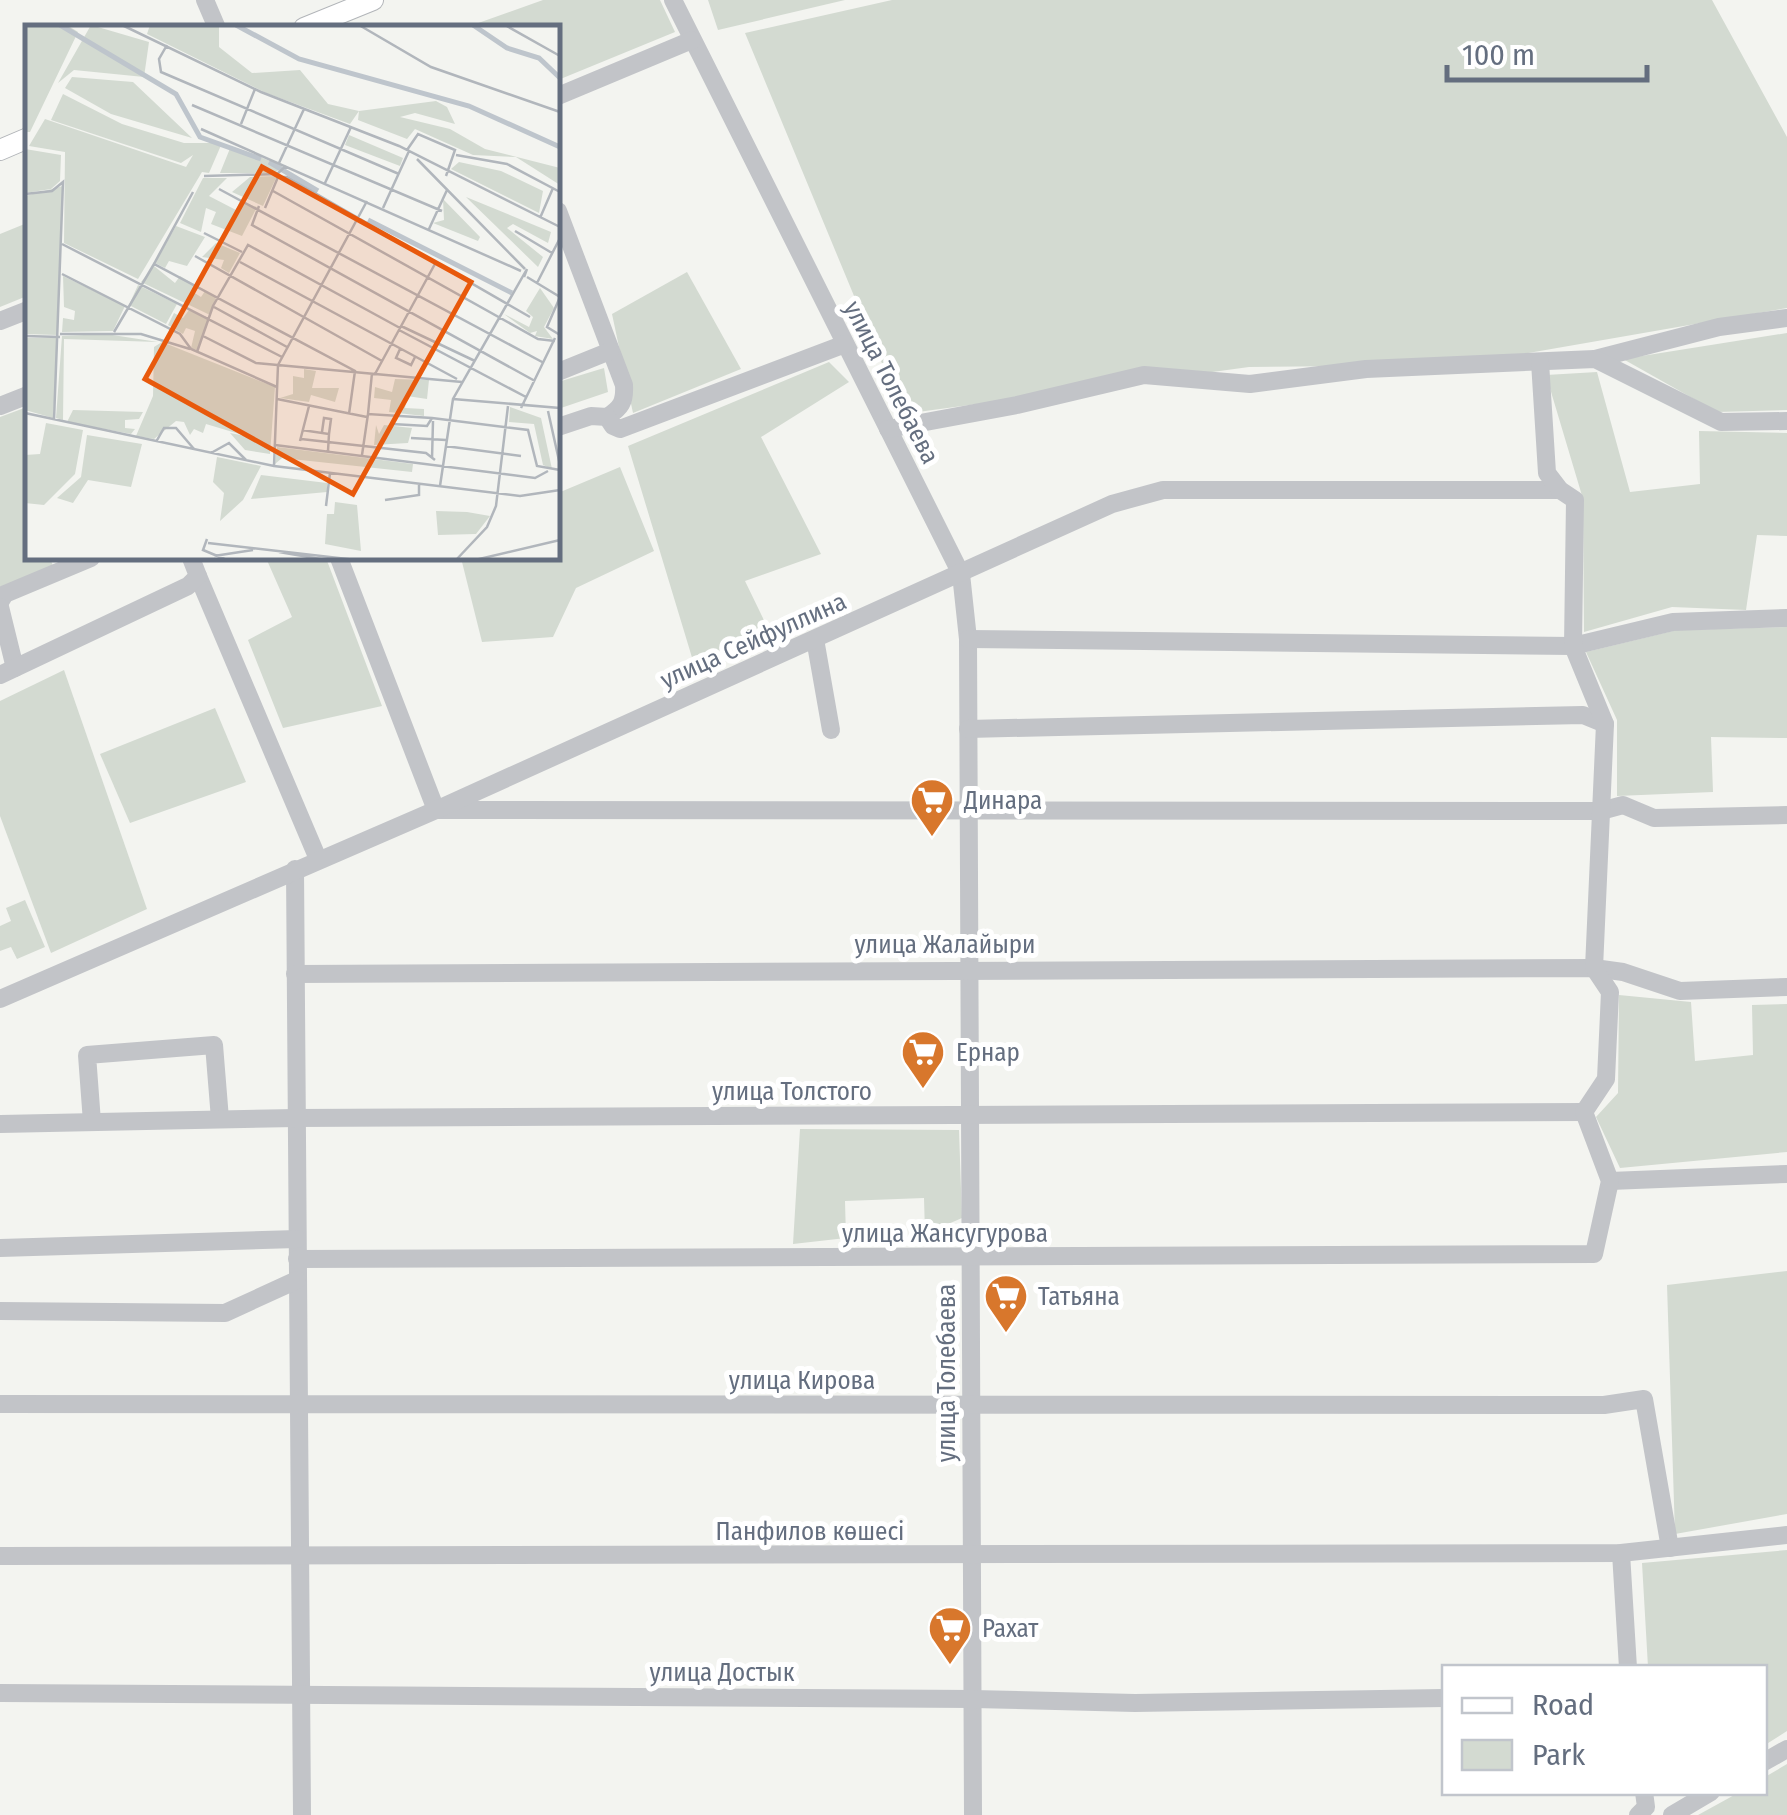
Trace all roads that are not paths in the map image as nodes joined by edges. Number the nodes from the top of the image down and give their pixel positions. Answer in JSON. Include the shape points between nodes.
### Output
{"nodes":[{"id":1,"x":205,"y":0,"type":"edge"},
{"id":2,"x":372,"y":0,"type":"edge"},
{"id":3,"x":673,"y":0,"type":"edge"},
{"id":4,"x":215,"y":25,"type":"edge"},
{"id":5,"x":311,"y":25,"type":"edge"},
{"id":6,"x":692,"y":40,"type":"junction"},
{"id":7,"x":560,"y":95,"type":"edge"},
{"id":8,"x":25,"y":139,"type":"edge"},
{"id":9,"x":0,"y":150,"type":"edge"},
{"id":10,"x":562,"y":236,"type":"edge"},
{"id":11,"x":25,"y":311,"type":"edge"},
{"id":12,"x":1787,"y":318,"type":"edge"},
{"id":13,"x":0,"y":321,"type":"edge"},
{"id":14,"x":845,"y":344,"type":"junction"},
{"id":15,"x":610,"y":351,"type":"junction"},
{"id":16,"x":1595,"y":360,"type":"junction"},
{"id":17,"x":1540,"y":362,"type":"junction"},
{"id":18,"x":560,"y":371,"type":"edge"},
{"id":19,"x":25,"y":395,"type":"edge"},
{"id":20,"x":0,"y":406,"type":"edge"},
{"id":21,"x":606,"y":417,"type":"junction"},
{"id":22,"x":1787,"y":421,"type":"edge"},
{"id":23,"x":560,"y":426,"type":"edge"},
{"id":24,"x":888,"y":429,"type":"junction"},
{"id":25,"x":1560,"y":490,"type":"junction"},
{"id":26,"x":86,"y":560,"type":"edge"},
{"id":27,"x":192,"y":560,"type":"edge"},
{"id":28,"x":341,"y":560,"type":"edge"},
{"id":29,"x":961,"y":574,"type":"junction"},
{"id":30,"x":198,"y":576,"type":"junction"},
{"id":31,"x":0,"y":605,"type":"edge"},
{"id":32,"x":1787,"y":618,"type":"edge"},
{"id":33,"x":968,"y":639,"type":"junction"},
{"id":34,"x":815,"y":640,"type":"junction"},
{"id":35,"x":1573,"y":646,"type":"junction"},
{"id":36,"x":8,"y":672,"type":"edge"},
{"id":37,"x":1605,"y":724,"type":"junction"},
{"id":38,"x":968,"y":728,"type":"junction"},
{"id":39,"x":832,"y":730,"type":"dead end"},
{"id":40,"x":436,"y":810,"type":"junction"},
{"id":41,"x":1601,"y":810,"type":"junction"},
{"id":42,"x":969,"y":811,"type":"junction"},
{"id":43,"x":1787,"y":815,"type":"edge"},
{"id":44,"x":318,"y":859,"type":"junction"},
{"id":45,"x":295,"y":869,"type":"junction"},
{"id":46,"x":1594,"y":968,"type":"junction"},
{"id":47,"x":969,"y":969,"type":"junction"},
{"id":48,"x":295,"y":974,"type":"junction"},
{"id":49,"x":1787,"y":987,"type":"edge"},
{"id":50,"x":0,"y":999,"type":"edge"},
{"id":51,"x":1584,"y":1112,"type":"junction"},
{"id":52,"x":970,"y":1115,"type":"junction"},
{"id":53,"x":296,"y":1118,"type":"junction"},
{"id":54,"x":220,"y":1119,"type":"junction"},
{"id":55,"x":92,"y":1122,"type":"junction"},
{"id":56,"x":0,"y":1124,"type":"edge"},
{"id":57,"x":1787,"y":1174,"type":"edge"},
{"id":58,"x":1610,"y":1182,"type":"junction"},
{"id":59,"x":296,"y":1238,"type":"junction"},
{"id":60,"x":0,"y":1248,"type":"edge"},
{"id":61,"x":970,"y":1258,"type":"junction"},
{"id":62,"x":297,"y":1259,"type":"junction"},
{"id":63,"x":297,"y":1280,"type":"junction"},
{"id":64,"x":0,"y":1312,"type":"edge"},
{"id":65,"x":0,"y":1404,"type":"edge"},
{"id":66,"x":971,"y":1405,"type":"junction"},
{"id":67,"x":298,"y":1406,"type":"junction"},
{"id":68,"x":1787,"y":1534,"type":"edge"},
{"id":69,"x":1670,"y":1548,"type":"junction"},
{"id":70,"x":1621,"y":1553,"type":"junction"},
{"id":71,"x":971,"y":1555,"type":"junction"},
{"id":72,"x":0,"y":1556,"type":"edge"},
{"id":73,"x":299,"y":1558,"type":"junction"},
{"id":74,"x":1628,"y":1665,"type":"edge"},
{"id":75,"x":0,"y":1693,"type":"edge"},
{"id":76,"x":300,"y":1694,"type":"junction"},
{"id":77,"x":1442,"y":1698,"type":"edge"},
{"id":78,"x":973,"y":1699,"type":"junction"},
{"id":79,"x":1706,"y":1795,"type":"edge"},
{"id":80,"x":302,"y":1815,"type":"edge"},
{"id":81,"x":973,"y":1815,"type":"edge"},
{"id":82,"x":1672,"y":1815,"type":"edge"}],
"edges":[{"from":1,"to":4,"type":"street"},
{"from":2,"to":5,"type":"main road"},
{"from":3,"to":6,"type":"street","name":"улица Толебаева"},
{"from":6,"to":7,"type":"street"},
{"from":6,"to":14,"type":"street","name":"улица Толебаева"},
{"from":8,"to":9,"type":"main road"},
{"from":10,"to":15,"type":"street"},
{"from":11,"to":13,"type":"street"},
{"from":12,"to":16,"type":"street","via":[[1719,327]]},
{"from":14,"to":21,"type":"street","via":[[620,428]]},
{"from":14,"to":24,"type":"street","name":"улица Толебаева"},
{"from":15,"to":18,"type":"street"},
{"from":15,"to":21,"type":"street","via":[[624,399]]},
{"from":16,"to":17,"type":"street"},
{"from":16,"to":22,"type":"street","via":[[1721,422]]},
{"from":17,"to":24,"type":"street","via":[[1366,369],[1250,384],[1144,376]]},
{"from":17,"to":25,"type":"street","via":[[1547,474]]},
{"from":19,"to":20,"type":"street"},
{"from":21,"to":23,"type":"street"},
{"from":24,"to":29,"type":"street","name":"улица Толебаева"},
{"from":25,"to":29,"type":"street","name":"улица Сейфуллина","via":[[1163,490],[1112,504]]},
{"from":25,"to":35,"type":"street","via":[[1575,500]]},
{"from":26,"to":31,"type":"street","via":[[5,594]]},
{"from":27,"to":30,"type":"street"},
{"from":28,"to":40,"type":"street"},
{"from":29,"to":33,"type":"street","name":"улица Толебаева"},
{"from":29,"to":34,"type":"street","name":"улица Сейфуллина"},
{"from":30,"to":36,"type":"street"},
{"from":30,"to":44,"type":"street"},
{"from":31,"to":36,"type":"street"},
{"from":32,"to":35,"type":"street","via":[[1673,622]]},
{"from":33,"to":35,"type":"street"},
{"from":33,"to":38,"type":"street","name":"улица Толебаева"},
{"from":34,"to":39,"type":"street"},
{"from":34,"to":40,"type":"street","name":"улица Сейфуллина"},
{"from":35,"to":37,"type":"street"},
{"from":37,"to":38,"type":"street","via":[[1583,715]]},
{"from":37,"to":41,"type":"street"},
{"from":38,"to":42,"type":"street","name":"улица Толебаева"},
{"from":40,"to":42,"type":"street"},
{"from":40,"to":44,"type":"street","name":"улица Сейфуллина"},
{"from":41,"to":42,"type":"street"},
{"from":41,"to":43,"type":"street","via":[[1623,805],[1654,818]]},
{"from":41,"to":46,"type":"street"},
{"from":42,"to":47,"type":"street","name":"улица Толебаева"},
{"from":44,"to":45,"type":"street","name":"улица Сейфуллина"},
{"from":45,"to":48,"type":"street"},
{"from":45,"to":50,"type":"street","name":"улица Сейфуллина"},
{"from":46,"to":47,"type":"street","name":"улица Жалайыри"},
{"from":46,"to":49,"type":"street","name":"улица Жалайыри","via":[[1680,991]]},
{"from":46,"to":51,"type":"street","via":[[1610,992],[1606,1079]]},
{"from":47,"to":48,"type":"street","name":"улица Жалайыри"},
{"from":47,"to":52,"type":"street","name":"улица Толебаева"},
{"from":48,"to":53,"type":"street"},
{"from":51,"to":52,"type":"street","name":"улица Толстого"},
{"from":51,"to":58,"type":"street"},
{"from":52,"to":53,"type":"street","name":"улица Толстого"},
{"from":52,"to":61,"type":"street","name":"улица Толебаева"},
{"from":53,"to":54,"type":"street","name":"улица Толстого"},
{"from":53,"to":59,"type":"street"},
{"from":54,"to":55,"type":"street","name":"улица Толстого"},
{"from":54,"to":55,"type":"street","via":[[214,1045],[87,1055]]},
{"from":55,"to":56,"type":"street","name":"улица Толстого"},
{"from":57,"to":58,"type":"street"},
{"from":58,"to":61,"type":"street","name":"улица Жансугурова","via":[[1594,1254]]},
{"from":59,"to":60,"type":"street"},
{"from":59,"to":62,"type":"street"},
{"from":61,"to":62,"type":"street","name":"улица Жансугурова"},
{"from":61,"to":66,"type":"street","name":"улица Толебаева"},
{"from":62,"to":63,"type":"street"},
{"from":63,"to":64,"type":"street","via":[[225,1313]]},
{"from":63,"to":67,"type":"street"},
{"from":65,"to":67,"type":"street","name":"улица Кирова"},
{"from":66,"to":67,"type":"street","name":"улица Кирова"},
{"from":66,"to":69,"type":"street","name":"улица Кирова","via":[[1644,1399]]},
{"from":66,"to":71,"type":"street","name":"улица Толебаева"},
{"from":67,"to":73,"type":"street"},
{"from":68,"to":69,"type":"street","name":"Панфилов көшесі"},
{"from":69,"to":70,"type":"street","name":"Панфилов көшесі"},
{"from":70,"to":71,"type":"street","name":"Панфилов көшесі"},
{"from":70,"to":74,"type":"street"},
{"from":71,"to":73,"type":"street","name":"Панфилов көшесі"},
{"from":71,"to":78,"type":"street","name":"улица Толебаева"},
{"from":72,"to":73,"type":"street","name":"Панфилов көшесі"},
{"from":73,"to":76,"type":"street"},
{"from":75,"to":76,"type":"street","name":"улица Достык"},
{"from":76,"to":78,"type":"street","name":"улица Достык"},
{"from":76,"to":80,"type":"street"},
{"from":77,"to":78,"type":"street","name":"улица Достык"},
{"from":78,"to":81,"type":"street","name":"улица Толебаева"},
{"from":79,"to":82,"type":"street"}]}
